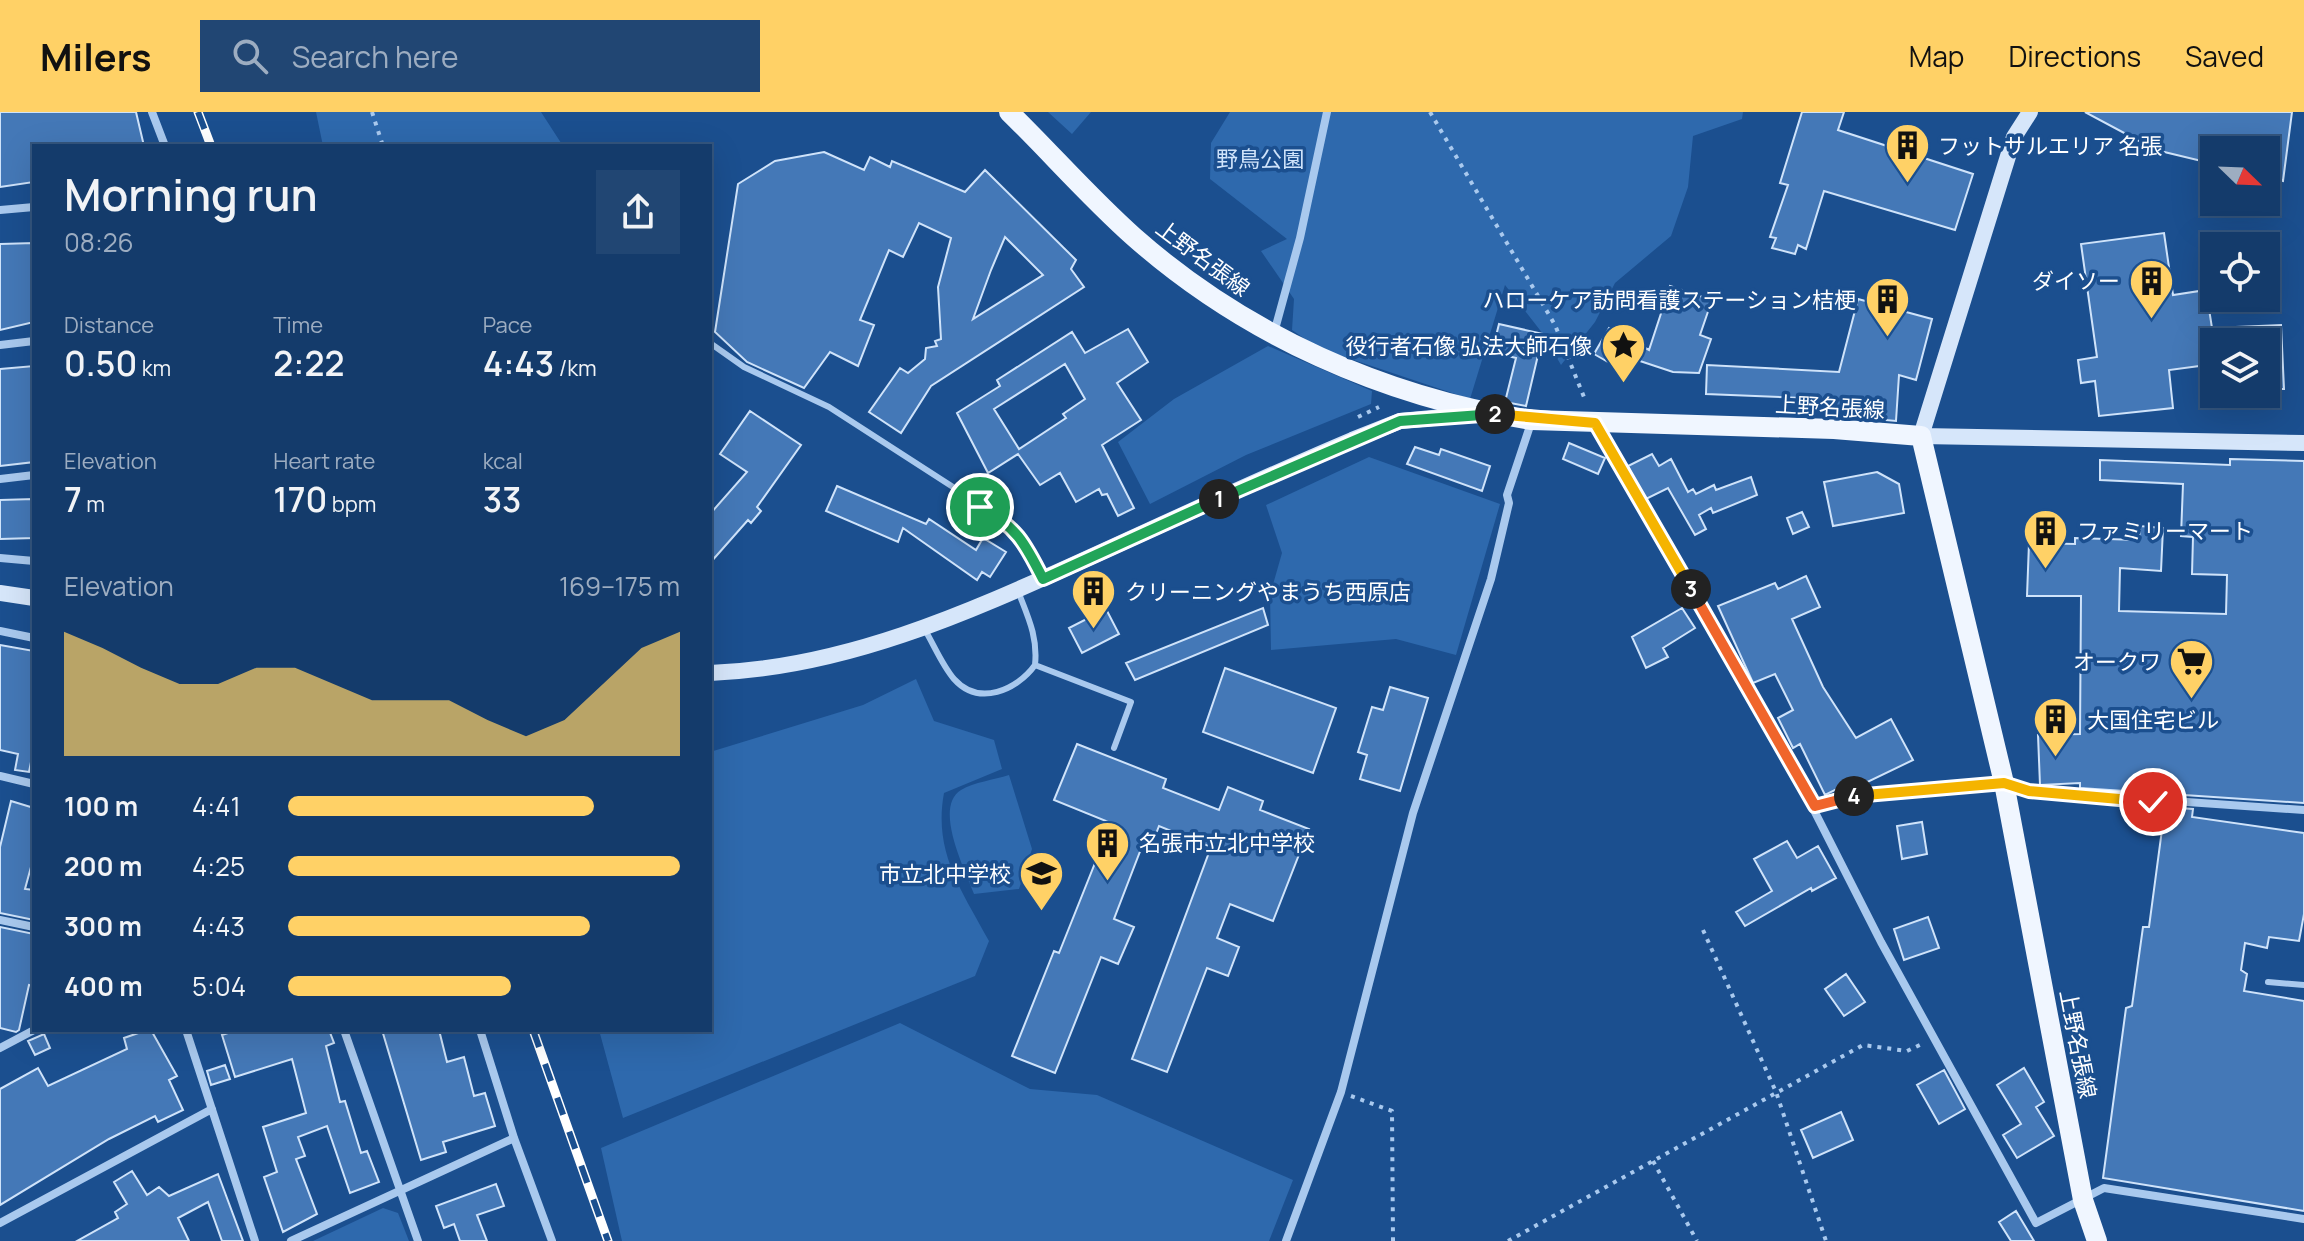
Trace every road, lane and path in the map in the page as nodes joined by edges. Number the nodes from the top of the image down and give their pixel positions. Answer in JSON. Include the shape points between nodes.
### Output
{"nodes":[{"id":1,"x":152,"y":112,"type":"edge"},
{"id":2,"x":372,"y":112,"type":"edge"},
{"id":3,"x":1009,"y":112,"type":"edge"},
{"id":4,"x":1327,"y":112,"type":"edge"},
{"id":5,"x":1430,"y":112,"type":"edge"},
{"id":6,"x":2030,"y":112,"type":"edge"},
{"id":7,"x":164,"y":144,"type":"edge"},
{"id":8,"x":382,"y":144,"type":"edge"},
{"id":9,"x":32,"y":207,"type":"edge"},
{"id":10,"x":0,"y":210,"type":"edge"},
{"id":11,"x":1274,"y":334,"type":"junction"},
{"id":12,"x":32,"y":341,"type":"edge"},
{"id":13,"x":712,"y":344,"type":"edge"},
{"id":14,"x":0,"y":345,"type":"edge"},
{"id":15,"x":1379,"y":407,"type":"dead end"},
{"id":16,"x":1490,"y":413,"type":"junction"},
{"id":17,"x":1532,"y":420,"type":"junction"},
{"id":18,"x":1348,"y":421,"type":"dead end"},
{"id":19,"x":1595,"y":423,"type":"junction"},
{"id":20,"x":1921,"y":436,"type":"junction"},
{"id":21,"x":2304,"y":443,"type":"edge"},
{"id":22,"x":32,"y":475,"type":"edge"},
{"id":23,"x":0,"y":479,"type":"edge"},
{"id":24,"x":0,"y":558,"type":"edge"},
{"id":25,"x":32,"y":561,"type":"edge"},
{"id":26,"x":1043,"y":579,"type":"junction"},
{"id":27,"x":1018,"y":591,"type":"junction"},
{"id":28,"x":0,"y":593,"type":"edge"},
{"id":29,"x":32,"y":598,"type":"edge"},
{"id":30,"x":925,"y":630,"type":"junction"},
{"id":31,"x":0,"y":631,"type":"edge"},
{"id":32,"x":32,"y":638,"type":"edge"},
{"id":33,"x":1035,"y":665,"type":"junction"},
{"id":34,"x":712,"y":673,"type":"edge"},
{"id":35,"x":1114,"y":748,"type":"dead end"},
{"id":36,"x":0,"y":776,"type":"edge"},
{"id":37,"x":2004,"y":783,"type":"junction"},
{"id":38,"x":32,"y":784,"type":"edge"},
{"id":39,"x":1815,"y":806,"type":"junction"},
{"id":40,"x":2304,"y":810,"type":"edge"},
{"id":41,"x":0,"y":920,"type":"edge"},
{"id":42,"x":32,"y":927,"type":"edge"},
{"id":43,"x":1703,"y":930,"type":"dead end"},
{"id":44,"x":2268,"y":982,"type":"dead end"},
{"id":45,"x":2304,"y":985,"type":"edge"},
{"id":46,"x":32,"y":1031,"type":"edge"},
{"id":47,"x":187,"y":1032,"type":"edge"},
{"id":48,"x":345,"y":1032,"type":"edge"},
{"id":49,"x":481,"y":1032,"type":"edge"},
{"id":50,"x":1934,"y":1039,"type":"junction"},
{"id":51,"x":0,"y":1048,"type":"edge"},
{"id":52,"x":1341,"y":1092,"type":"junction"},
{"id":53,"x":1776,"y":1092,"type":"junction"},
{"id":54,"x":212,"y":1109,"type":"junction"},
{"id":55,"x":514,"y":1138,"type":"junction"},
{"id":56,"x":1653,"y":1161,"type":"junction"},
{"id":57,"x":398,"y":1190,"type":"junction"},
{"id":58,"x":2083,"y":1200,"type":"junction"},
{"id":59,"x":2304,"y":1219,"type":"edge"},
{"id":60,"x":0,"y":1223,"type":"edge"},
{"id":61,"x":255,"y":1241,"type":"edge"},
{"id":62,"x":291,"y":1241,"type":"edge"},
{"id":63,"x":418,"y":1241,"type":"edge"},
{"id":64,"x":552,"y":1241,"type":"edge"},
{"id":65,"x":1286,"y":1241,"type":"edge"},
{"id":66,"x":1393,"y":1241,"type":"edge"},
{"id":67,"x":1508,"y":1241,"type":"edge"},
{"id":68,"x":1697,"y":1241,"type":"edge"},
{"id":69,"x":1826,"y":1241,"type":"edge"},
{"id":70,"x":2097,"y":1241,"type":"edge"}],
"edges":[{"from":1,"to":7,"type":"street"},
{"from":2,"to":8,"type":"path"},
{"from":3,"to":11,"type":"main road","name":"上野名張線","via":[[1161,260]]},
{"from":4,"to":11,"type":"street"},
{"from":5,"to":19,"type":"path","via":[[1555,325]]},
{"from":6,"to":20,"type":"street","via":[[2014,137]]},
{"from":9,"to":10,"type":"street"},
{"from":11,"to":16,"type":"main road","name":"上野名張線","via":[[1376,380]]},
{"from":12,"to":14,"type":"street"},
{"from":13,"to":26,"type":"lane","via":[[744,367],[829,407],[1001,518],[1022,537]]},
{"from":15,"to":18,"type":"path"},
{"from":16,"to":17,"type":"main road","name":"上野名張線"},
{"from":16,"to":26,"type":"street","via":[[1400,421]]},
{"from":17,"to":19,"type":"main road","name":"上野名張線"},
{"from":17,"to":52,"type":"street","via":[[1507,495],[1491,579],[1413,813]]},
{"from":19,"to":20,"type":"main road","name":"上野名張線"},
{"from":19,"to":39,"type":"street"},
{"from":20,"to":21,"type":"street"},
{"from":20,"to":37,"type":"main road","name":"上野名張線"},
{"from":22,"to":23,"type":"street"},
{"from":24,"to":25,"type":"street"},
{"from":26,"to":27,"type":"street"},
{"from":27,"to":30,"type":"street"},
{"from":27,"to":33,"type":"lane","via":[[1036,640]]},
{"from":28,"to":29,"type":"street"},
{"from":30,"to":33,"type":"lane","via":[[954,678],[971,690],[1013,687]]},
{"from":30,"to":34,"type":"street","via":[[843,654]]},
{"from":31,"to":32,"type":"street"},
{"from":33,"to":35,"type":"lane","via":[[1131,702]]},
{"from":36,"to":38,"type":"street"},
{"from":37,"to":39,"type":"street","via":[[1842,797]]},
{"from":37,"to":40,"type":"street","via":[[2029,791],[2106,798]]},
{"from":37,"to":58,"type":"main road","name":"上野名張線"},
{"from":39,"to":50,"type":"street"},
{"from":41,"to":42,"type":"street"},
{"from":43,"to":53,"type":"path"},
{"from":44,"to":45,"type":"lane"},
{"from":46,"to":51,"type":"street"},
{"from":47,"to":54,"type":"street"},
{"from":48,"to":57,"type":"street"},
{"from":49,"to":55,"type":"street"},
{"from":50,"to":53,"type":"path","via":[[1907,1051],[1863,1045]]},
{"from":50,"to":58,"type":"street","via":[[2036,1223]]},
{"from":52,"to":65,"type":"street"},
{"from":52,"to":66,"type":"path","via":[[1392,1111]]},
{"from":53,"to":56,"type":"path"},
{"from":53,"to":69,"type":"path"},
{"from":54,"to":60,"type":"street"},
{"from":54,"to":61,"type":"street"},
{"from":55,"to":57,"type":"street"},
{"from":55,"to":64,"type":"street"},
{"from":56,"to":67,"type":"path"},
{"from":56,"to":68,"type":"path"},
{"from":57,"to":62,"type":"street"},
{"from":57,"to":63,"type":"street"},
{"from":58,"to":59,"type":"street","via":[[2104,1188]]},
{"from":58,"to":70,"type":"main road","name":"上野名張線"}]}
